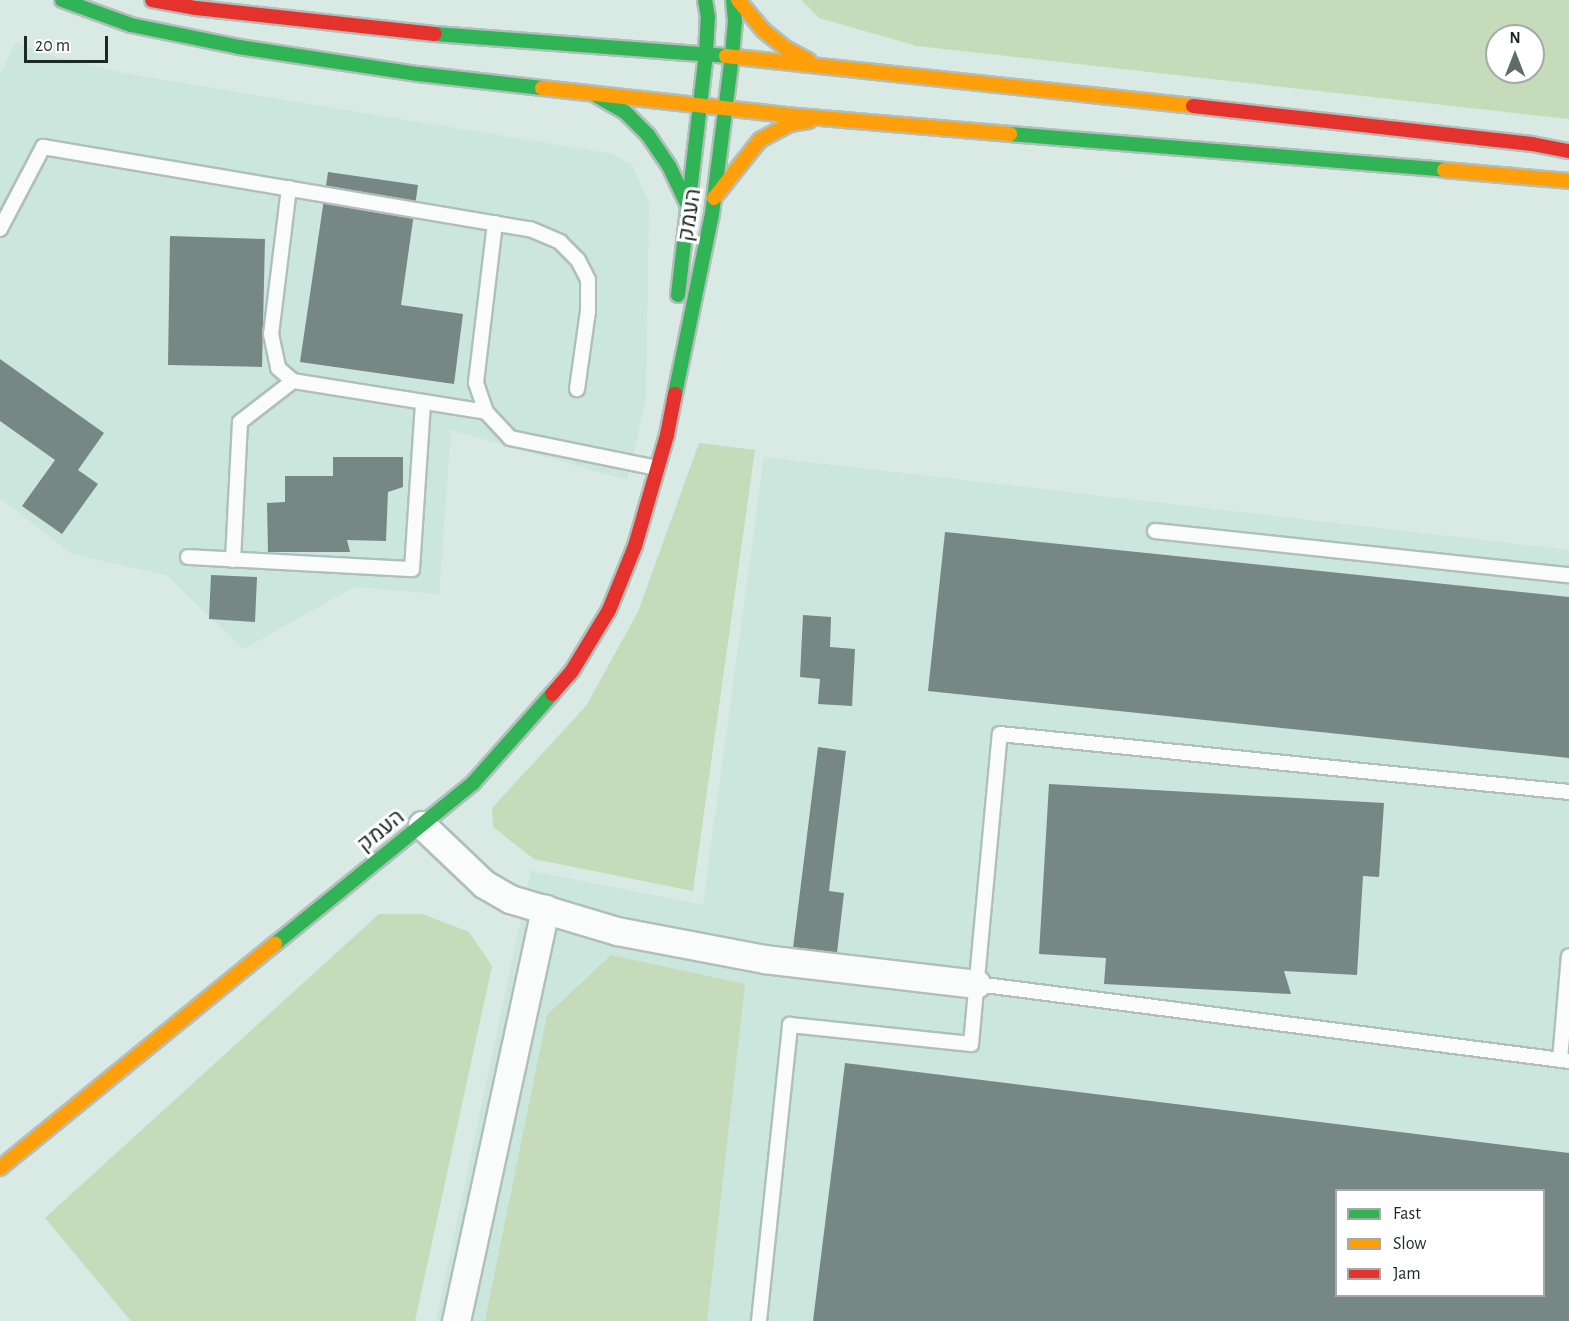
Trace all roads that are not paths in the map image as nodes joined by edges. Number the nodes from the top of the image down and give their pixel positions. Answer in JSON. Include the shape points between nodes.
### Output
{"nodes":[{"id":1,"x":62,"y":0,"type":"edge"},
{"id":2,"x":152,"y":0,"type":"edge"},
{"id":3,"x":705,"y":0,"type":"edge"},
{"id":4,"x":733,"y":0,"type":"edge"},
{"id":5,"x":738,"y":0,"type":"edge"},
{"id":6,"x":706,"y":53,"type":"junction"},
{"id":7,"x":732,"y":56,"type":"junction"},
{"id":8,"x":816,"y":64,"type":"junction"},
{"id":9,"x":590,"y":92,"type":"junction"},
{"id":10,"x":701,"y":105,"type":"junction"},
{"id":11,"x":727,"y":109,"type":"junction"},
{"id":12,"x":824,"y":118,"type":"junction"},
{"id":13,"x":1569,"y":151,"type":"edge"},
{"id":14,"x":1569,"y":181,"type":"edge"},
{"id":15,"x":289,"y":188,"type":"junction"},
{"id":16,"x":714,"y":198,"type":"junction"},
{"id":17,"x":688,"y":206,"type":"junction"},
{"id":18,"x":495,"y":223,"type":"junction"},
{"id":19,"x":0,"y":229,"type":"edge"},
{"id":20,"x":293,"y":381,"type":"junction"},
{"id":21,"x":577,"y":389,"type":"dead end"},
{"id":22,"x":423,"y":402,"type":"junction"},
{"id":23,"x":486,"y":412,"type":"junction"},
{"id":24,"x":667,"y":435,"type":"junction"},
{"id":25,"x":657,"y":468,"type":"junction"},
{"id":26,"x":1155,"y":531,"type":"dead end"},
{"id":27,"x":188,"y":557,"type":"dead end"},
{"id":28,"x":233,"y":560,"type":"junction"},
{"id":29,"x":1569,"y":575,"type":"edge"},
{"id":30,"x":1569,"y":792,"type":"edge"},
{"id":31,"x":422,"y":825,"type":"junction"},
{"id":32,"x":545,"y":909,"type":"junction"},
{"id":33,"x":1569,"y":956,"type":"edge"},
{"id":34,"x":977,"y":984,"type":"junction"},
{"id":35,"x":1564,"y":1061,"type":"edge"},
{"id":36,"x":0,"y":1168,"type":"edge"},
{"id":37,"x":456,"y":1321,"type":"edge"},
{"id":38,"x":759,"y":1321,"type":"edge"}],
"edges":[{"from":1,"to":9,"type":"main road","via":[[131,25],[238,47],[418,74]]},
{"from":2,"to":6,"type":"main road","via":[[410,32]]},
{"from":3,"to":6,"type":"main road","name":"העמק"},
{"from":4,"to":7,"type":"main road","name":"העמק"},
{"from":5,"to":8,"type":"main road","via":[[763,30],[785,48]]},
{"from":6,"to":7,"type":"main road"},
{"from":6,"to":10,"type":"main road","name":"העמק"},
{"from":7,"to":8,"type":"main road"},
{"from":7,"to":11,"type":"main road","name":"העמק"},
{"from":8,"to":13,"type":"main road"},
{"from":9,"to":10,"type":"main road"},
{"from":9,"to":17,"type":"main road","via":[[625,112],[648,135],[669,166]]},
{"from":10,"to":11,"type":"main road"},
{"from":10,"to":17,"type":"main road","name":"העמק"},
{"from":11,"to":12,"type":"main road"},
{"from":11,"to":16,"type":"main road","name":"העמק"},
{"from":12,"to":14,"type":"main road"},
{"from":12,"to":16,"type":"main road","via":[[790,124],[760,140]]},
{"from":15,"to":18,"type":"lane"},
{"from":15,"to":19,"type":"lane","via":[[43,147]]},
{"from":15,"to":20,"type":"lane","via":[[271,334],[278,368]]},
{"from":16,"to":24,"type":"main road","name":"העמק"},
{"from":17,"to":24,"type":"main road","name":"העמק"},
{"from":18,"to":21,"type":"lane","via":[[530,229],[560,242],[578,260],[588,280],[588,311]]},
{"from":18,"to":23,"type":"lane","via":[[476,383]]},
{"from":20,"to":22,"type":"lane"},
{"from":20,"to":28,"type":"lane","via":[[240,422]]},
{"from":22,"to":23,"type":"lane"},
{"from":22,"to":28,"type":"lane","via":[[412,569]]},
{"from":23,"to":25,"type":"lane","via":[[510,438]]},
{"from":24,"to":25,"type":"main road","name":"העמק"},
{"from":25,"to":31,"type":"main road","name":"העמק","via":[[635,546],[609,610],[572,671],[473,783]]},
{"from":26,"to":29,"type":"lane"},
{"from":27,"to":28,"type":"lane"},
{"from":30,"to":34,"type":"lane","via":[[1000,734]]},
{"from":31,"to":32,"type":"street","via":[[483,884],[510,899]]},
{"from":31,"to":36,"type":"main road","name":"העמק"},
{"from":32,"to":34,"type":"street","via":[[617,931],[764,959]]},
{"from":32,"to":37,"type":"street"},
{"from":33,"to":35,"type":"lane"},
{"from":34,"to":35,"type":"lane"},
{"from":34,"to":38,"type":"lane","via":[[971,1044],[790,1025]]}]}
